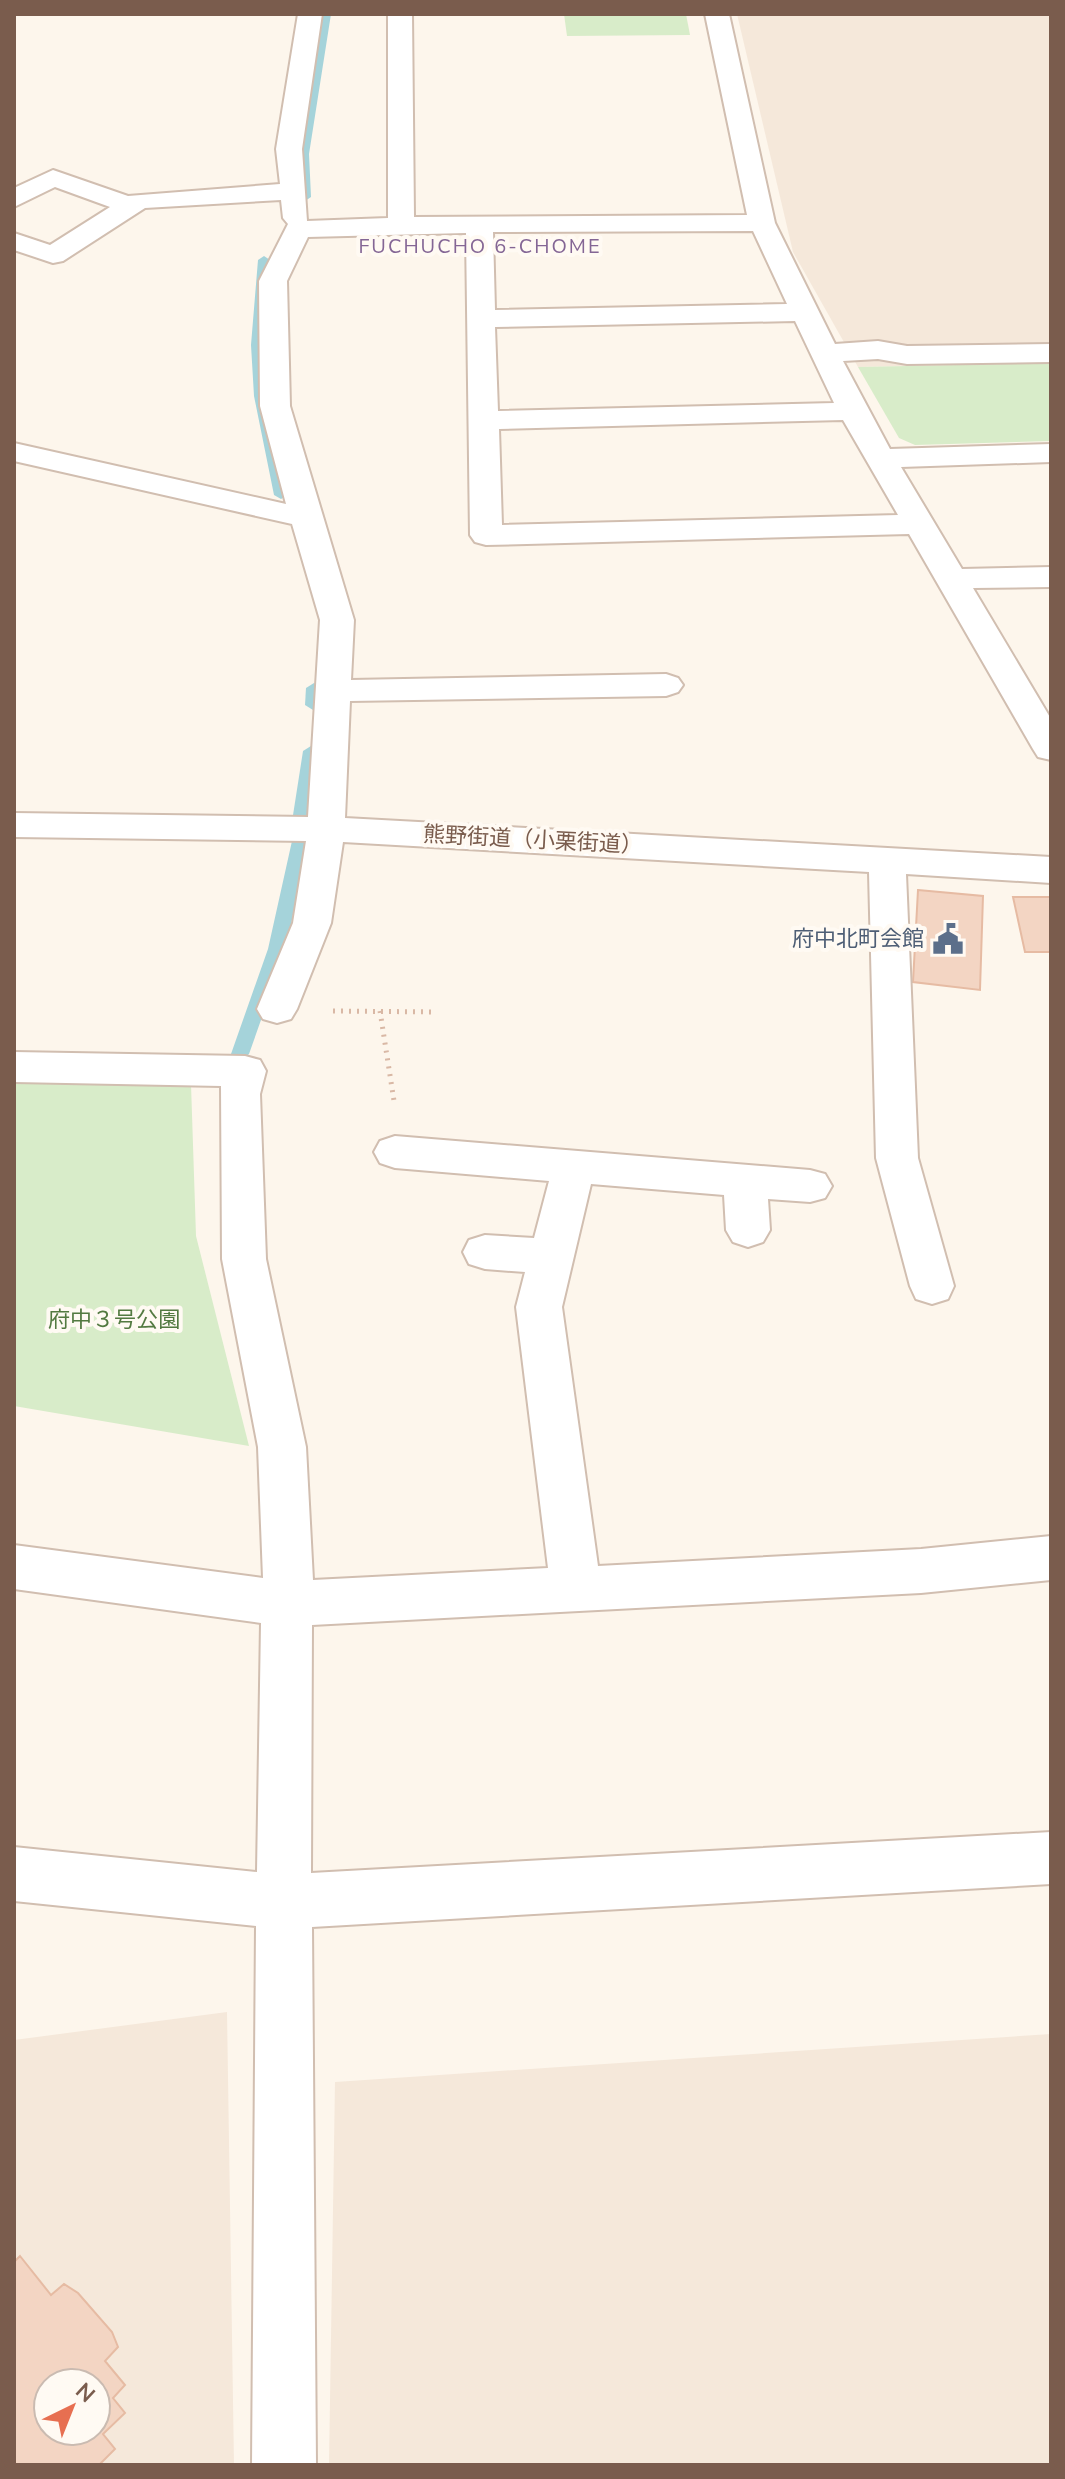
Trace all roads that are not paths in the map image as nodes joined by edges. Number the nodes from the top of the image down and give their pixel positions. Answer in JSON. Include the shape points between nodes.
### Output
{"nodes":[{"id":1,"x":310,"y":14,"type":"edge"},
{"id":2,"x":400,"y":14,"type":"edge"},
{"id":3,"x":717,"y":14,"type":"edge"},
{"id":4,"x":293,"y":191,"type":"junction"},
{"id":5,"x":14,"y":199,"type":"edge"},
{"id":6,"x":131,"y":206,"type":"junction"},
{"id":7,"x":762,"y":223,"type":"junction"},
{"id":8,"x":401,"y":225,"type":"junction"},
{"id":9,"x":479,"y":225,"type":"junction"},
{"id":10,"x":298,"y":229,"type":"junction"},
{"id":11,"x":14,"y":241,"type":"edge"},
{"id":12,"x":806,"y":312,"type":"junction"},
{"id":13,"x":481,"y":319,"type":"junction"},
{"id":14,"x":825,"y":353,"type":"junction"},
{"id":15,"x":1051,"y":353,"type":"edge"},
{"id":16,"x":853,"y":411,"type":"junction"},
{"id":17,"x":483,"y":420,"type":"junction"},
{"id":18,"x":14,"y":452,"type":"edge"},
{"id":19,"x":1051,"y":453,"type":"edge"},
{"id":20,"x":880,"y":458,"type":"junction"},
{"id":21,"x":306,"y":518,"type":"junction"},
{"id":22,"x":919,"y":524,"type":"junction"},
{"id":23,"x":1051,"y":577,"type":"edge"},
{"id":24,"x":951,"y":579,"type":"junction"},
{"id":25,"x":666,"y":685,"type":"dead end"},
{"id":26,"x":333,"y":691,"type":"junction"},
{"id":27,"x":1047,"y":734,"type":"edge"},
{"id":28,"x":14,"y":825,"type":"edge"},
{"id":29,"x":326,"y":829,"type":"junction"},
{"id":30,"x":887,"y":861,"type":"junction"},
{"id":31,"x":1051,"y":870,"type":"edge"},
{"id":32,"x":277,"y":1009,"type":"road end"},
{"id":33,"x":14,"y":1067,"type":"edge"},
{"id":34,"x":395,"y":1152,"type":"road end"},
{"id":35,"x":574,"y":1167,"type":"junction"},
{"id":36,"x":745,"y":1182,"type":"junction"},
{"id":37,"x":810,"y":1186,"type":"dead end"},
{"id":38,"x":748,"y":1230,"type":"dead end"},
{"id":39,"x":485,"y":1252,"type":"dead end"},
{"id":40,"x":552,"y":1257,"type":"junction"},
{"id":41,"x":932,"y":1286,"type":"dead end"},
{"id":42,"x":1051,"y":1558,"type":"edge"},
{"id":43,"x":14,"y":1567,"type":"edge"},
{"id":44,"x":576,"y":1589,"type":"junction"},
{"id":45,"x":288,"y":1604,"type":"junction"},
{"id":46,"x":1051,"y":1858,"type":"edge"},
{"id":47,"x":14,"y":1874,"type":"edge"},
{"id":48,"x":285,"y":1902,"type":"junction"},
{"id":49,"x":284,"y":2465,"type":"edge"}],
"edges":[{"from":1,"to":4,"type":"street","via":[[289,149]]},
{"from":2,"to":8,"type":"street"},
{"from":3,"to":7,"type":"street"},
{"from":4,"to":6,"type":"street","via":[[139,201]]},
{"from":4,"to":10,"type":"street"},
{"from":5,"to":6,"type":"street","via":[[53,178]]},
{"from":6,"to":11,"type":"street","via":[[53,255]]},
{"from":7,"to":9,"type":"street"},
{"from":7,"to":12,"type":"street"},
{"from":8,"to":9,"type":"street"},
{"from":8,"to":10,"type":"street"},
{"from":9,"to":13,"type":"street"},
{"from":10,"to":21,"type":"street","via":[[273,281],[275,406]]},
{"from":12,"to":13,"type":"street"},
{"from":12,"to":14,"type":"street"},
{"from":13,"to":17,"type":"street"},
{"from":14,"to":15,"type":"street"},
{"from":14,"to":16,"type":"street"},
{"from":16,"to":17,"type":"street"},
{"from":16,"to":20,"type":"street"},
{"from":17,"to":22,"type":"street","via":[[486,535]]},
{"from":18,"to":21,"type":"street"},
{"from":19,"to":20,"type":"street"},
{"from":20,"to":22,"type":"street"},
{"from":21,"to":26,"type":"street","via":[[337,620]]},
{"from":22,"to":24,"type":"street"},
{"from":23,"to":24,"type":"street"},
{"from":24,"to":27,"type":"street"},
{"from":25,"to":26,"type":"street","via":[[574,703]]},
{"from":26,"to":29,"type":"street"},
{"from":28,"to":29,"type":"street","name":"熊野街道（小栗街道）"},
{"from":29,"to":30,"type":"street","name":"熊野街道（小栗街道）"},
{"from":29,"to":32,"type":"street","via":[[312,923]]},
{"from":30,"to":31,"type":"street","name":"熊野街道（小栗街道）"},
{"from":30,"to":41,"type":"street","via":[[897,1158]]},
{"from":33,"to":45,"type":"street","via":[[245,1071],[239,1094],[244,1259],[282,1447]]},
{"from":34,"to":35,"type":"street"},
{"from":35,"to":36,"type":"street"},
{"from":35,"to":40,"type":"street"},
{"from":36,"to":37,"type":"street"},
{"from":36,"to":38,"type":"street"},
{"from":39,"to":40,"type":"street"},
{"from":40,"to":44,"type":"street","via":[[539,1307]]},
{"from":42,"to":44,"type":"street","via":[[921,1571]]},
{"from":43,"to":45,"type":"street"},
{"from":44,"to":45,"type":"street"},
{"from":45,"to":48,"type":"street"},
{"from":46,"to":48,"type":"street"},
{"from":47,"to":48,"type":"street"},
{"from":48,"to":49,"type":"street"}]}
